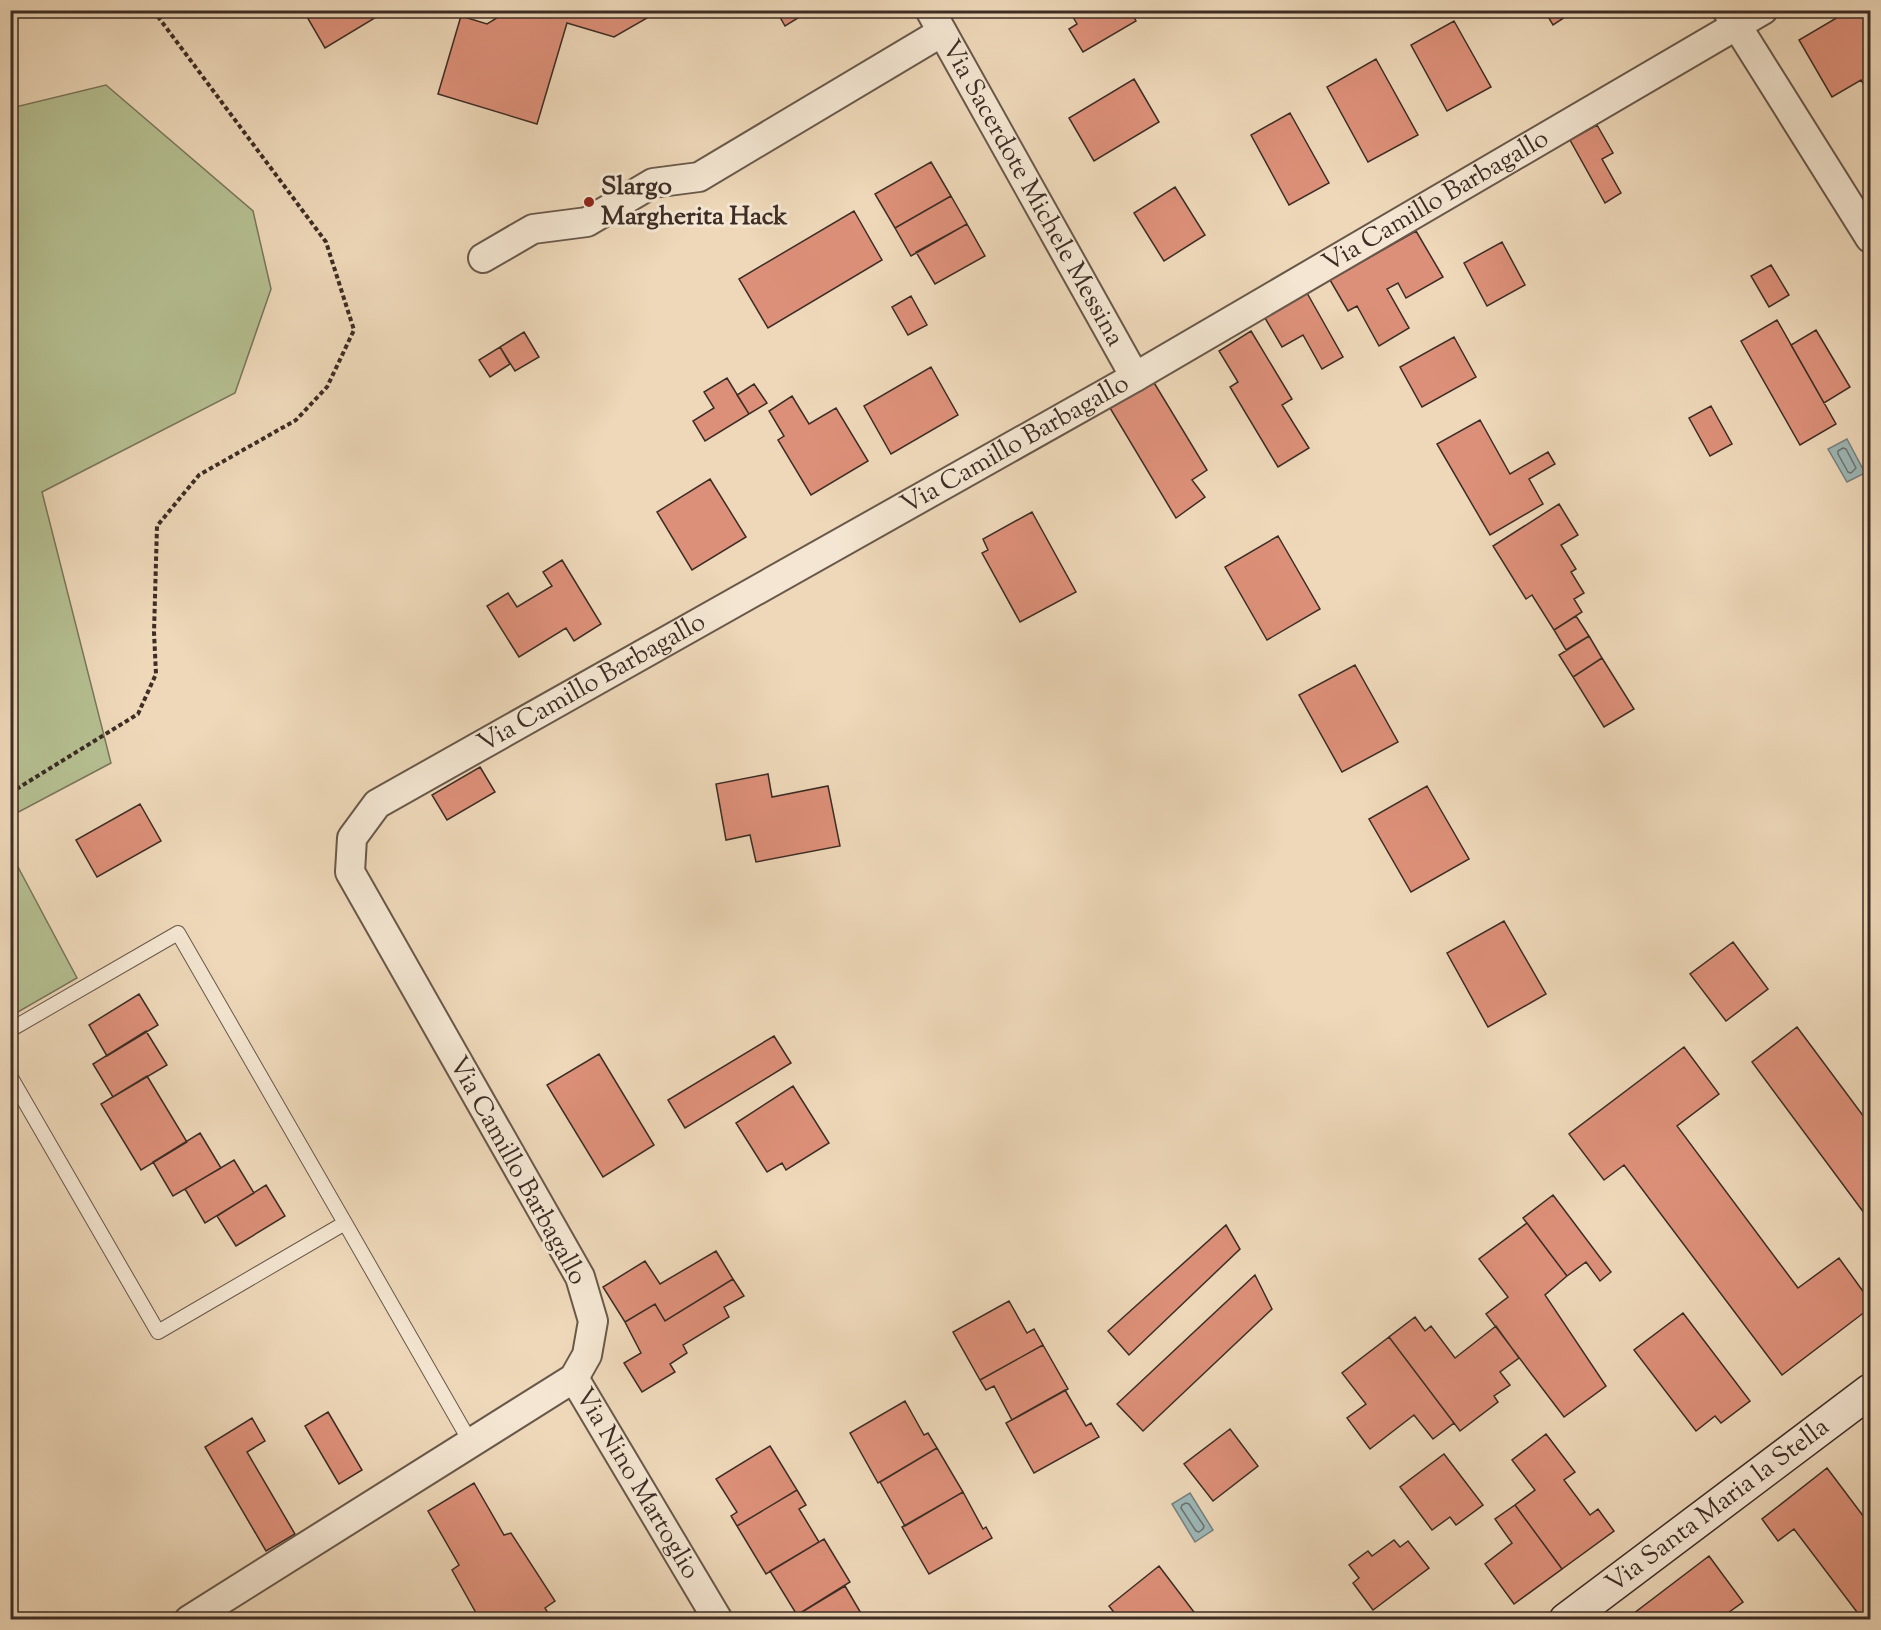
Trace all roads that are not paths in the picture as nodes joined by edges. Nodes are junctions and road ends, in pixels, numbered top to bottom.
1 (1763, 10) edge
2 (1732, 18) edge
3 (936, 21) edge
4 (1870, 238) edge
5 (483, 258) dead end
6 (1135, 377) junction
7 (10, 1030) edge
8 (10, 1076) edge
9 (345, 1223) junction
10 (574, 1378) junction
11 (1870, 1391) edge
12 (471, 1443) junction
13 (189, 1620) edge
14 (718, 1620) edge
15 (1566, 1620) edge

1 - 2 street, Via Camillo Barbagallo
2 - 4 street
2 - 6 street, Via Camillo Barbagallo
3 - 5 street
3 - 6 street, Via Sacerdote Michele Messina
6 - 10 street, Via Camillo Barbagallo
7 - 9 lane
8 - 9 lane
9 - 12 lane
10 - 12 street
10 - 14 street, Via Nino Martoglio
11 - 15 street, Via Santa Maria la Stella
12 - 13 street

